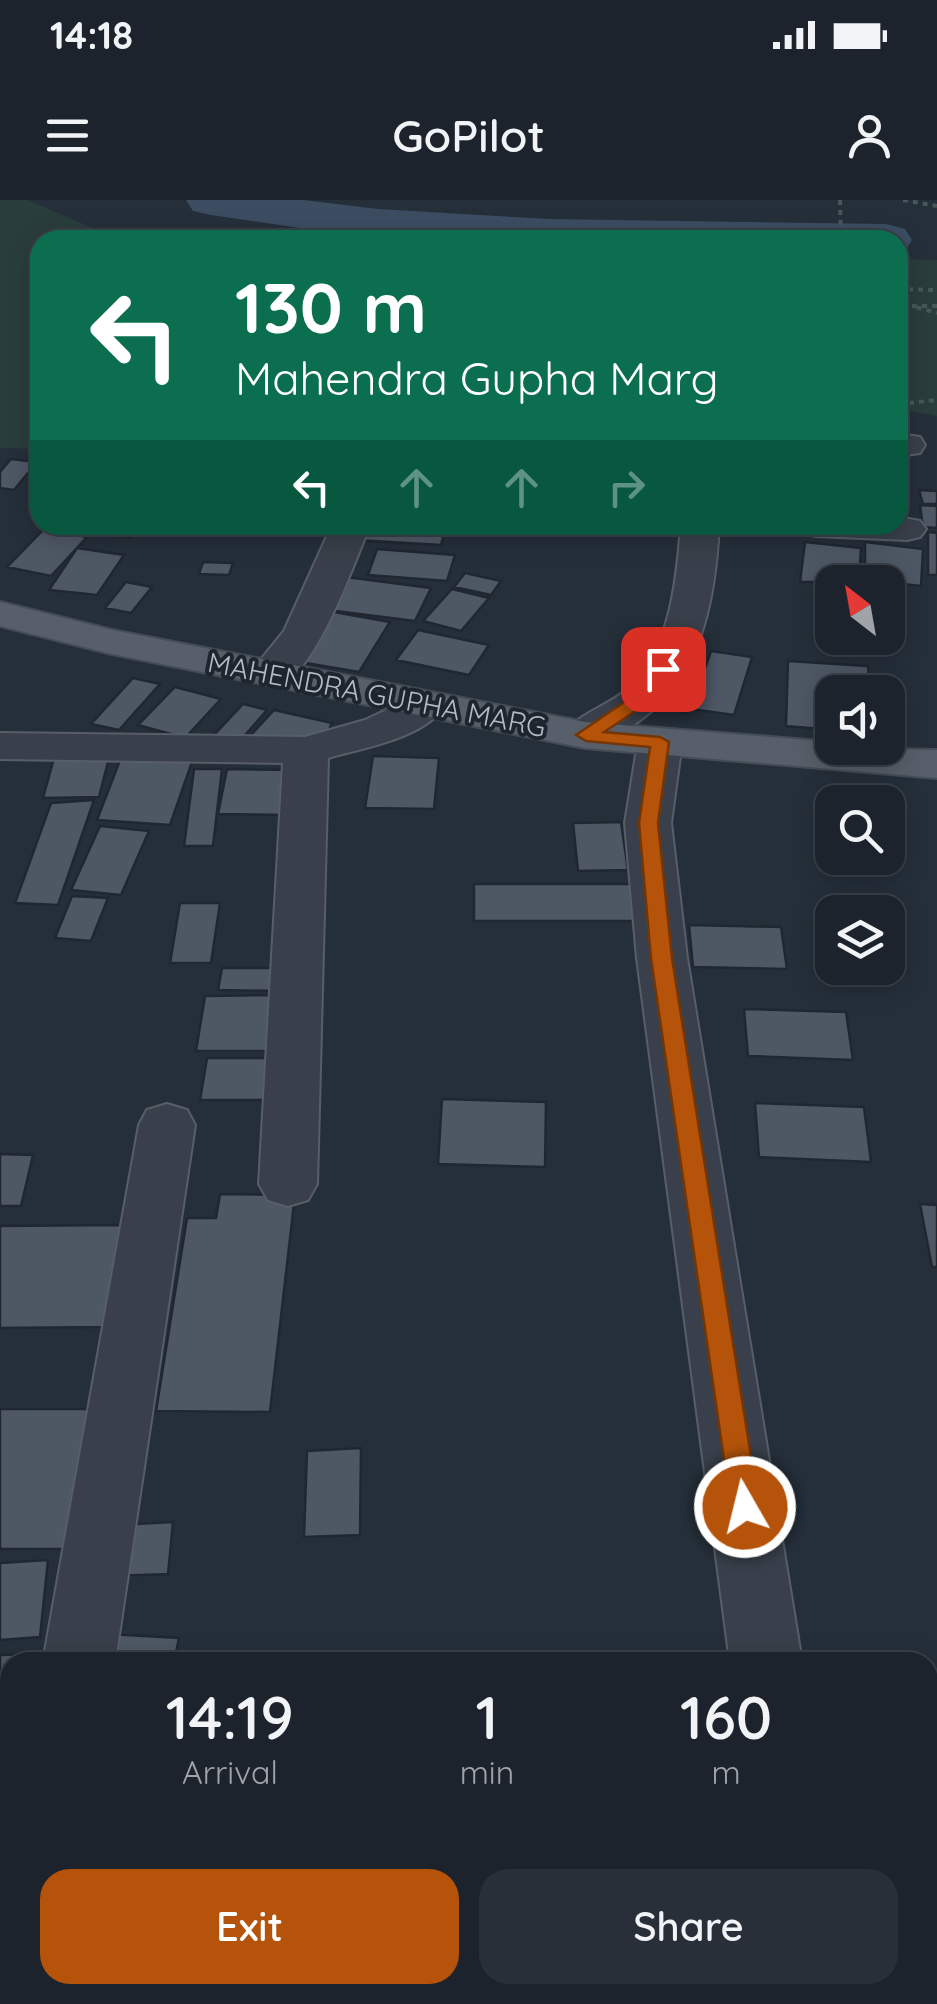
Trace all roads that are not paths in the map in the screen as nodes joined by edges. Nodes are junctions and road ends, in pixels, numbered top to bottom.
1 (347, 535) edge
2 (700, 535) edge
3 (0, 614) edge
4 (271, 673) junction
5 (423, 706) junction
6 (586, 735) junction
7 (660, 742) junction
8 (0, 746) edge
9 (306, 750) junction
10 (937, 764) edge
11 (167, 1125) dead end
12 (288, 1184) dead end
13 (81, 1652) edge
14 (765, 1652) edge

1 - 4 street
2 - 6 street
3 - 4 main road, MAHENDRA GUPHA MARG
4 - 5 main road, MAHENDRA GUPHA MARG
5 - 6 main road, MAHENDRA GUPHA MARG
5 - 9 street
6 - 7 main road, MAHENDRA GUPHA MARG
7 - 10 main road, MAHENDRA GUPHA MARG
7 - 14 street
8 - 9 street
9 - 12 street
11 - 13 street

